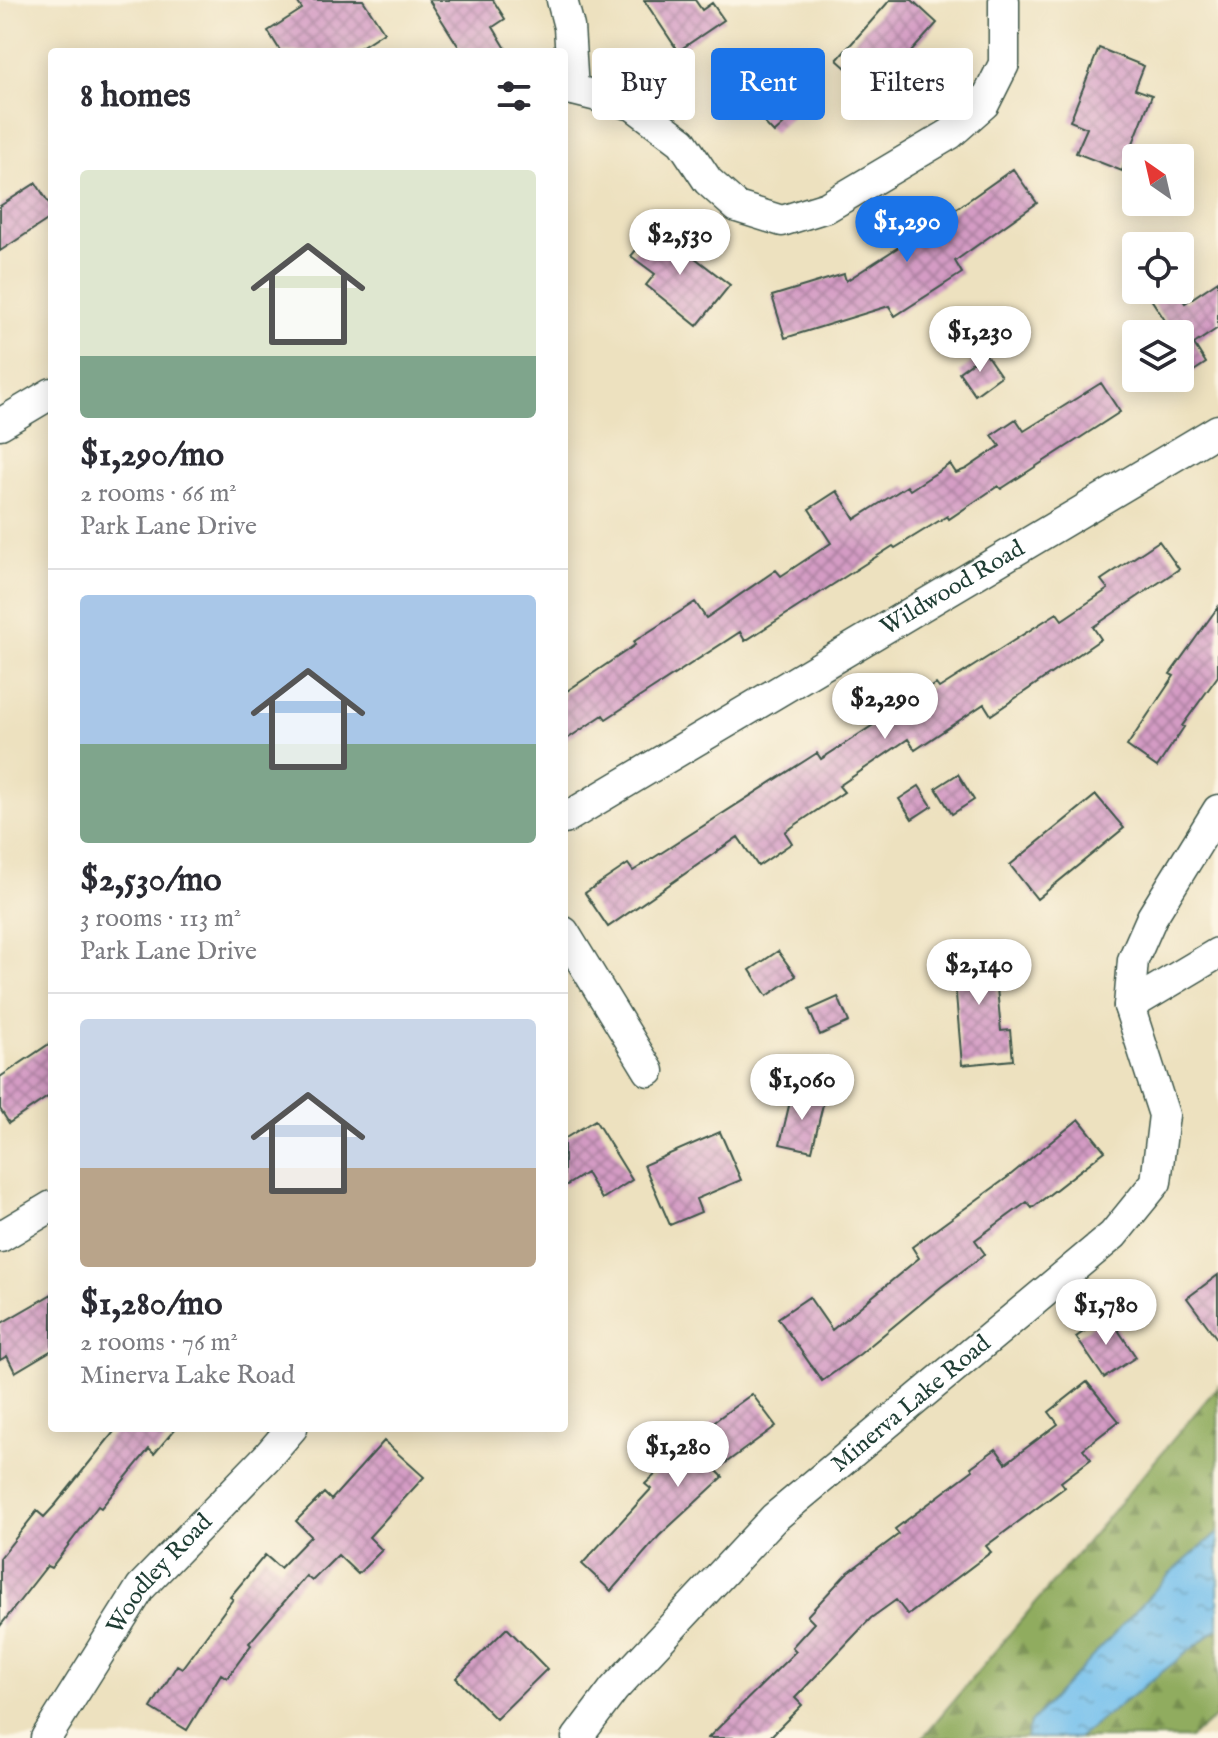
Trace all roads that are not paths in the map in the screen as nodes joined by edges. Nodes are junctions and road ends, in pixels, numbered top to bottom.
1 (562, 0) edge
2 (1004, 0) edge
3 (569, 92) edge
4 (48, 395) edge
5 (0, 424) edge
6 (1218, 430) edge
7 (1218, 810) edge
8 (568, 817) edge
9 (568, 939) edge
10 (1218, 953) edge
11 (1129, 1006) junction
12 (649, 1071) dead end
13 (48, 1208) edge
14 (0, 1237) edge
15 (289, 1432) edge
16 (46, 1738) edge
17 (577, 1738) edge

1 - 3 street
2 - 3 street
4 - 5 street
6 - 8 street, Wildwood Road
7 - 11 street
9 - 12 street
10 - 11 street
11 - 17 street, Minerva Lake Road
13 - 14 street
15 - 16 street, Woodley Road

